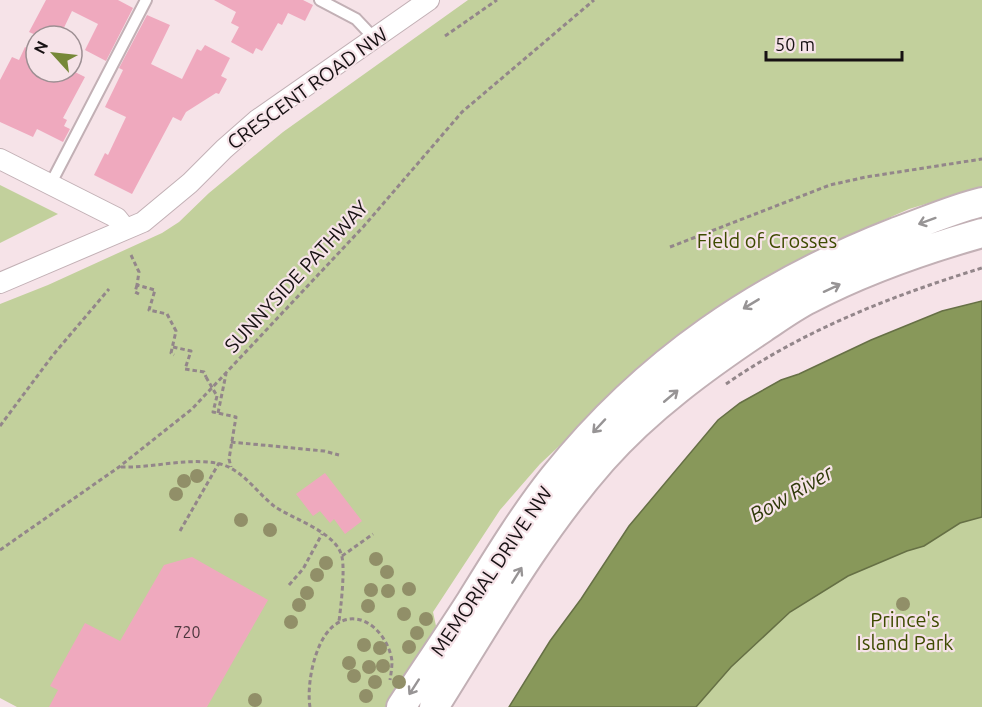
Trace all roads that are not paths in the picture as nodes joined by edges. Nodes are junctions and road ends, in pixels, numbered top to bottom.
1 (146, 0) edge
2 (320, 0) edge
3 (429, 0) edge
4 (374, 38) junction
5 (0, 159) edge
6 (50, 185) junction
7 (982, 202) edge
8 (125, 228) junction
9 (982, 233) edge
10 (0, 283) edge
11 (393, 698) edge
12 (434, 707) edge

1 - 6 lane
2 - 4 lane
3 - 4 street, CRESCENT ROAD NW
4 - 8 street, CRESCENT ROAD NW
5 - 6 street
6 - 8 street
7 -> 11 main road, MEMORIAL DRIVE NW
8 - 10 street, CRESCENT ROAD NW
12 -> 9 main road, MEMORIAL DRIVE NW

